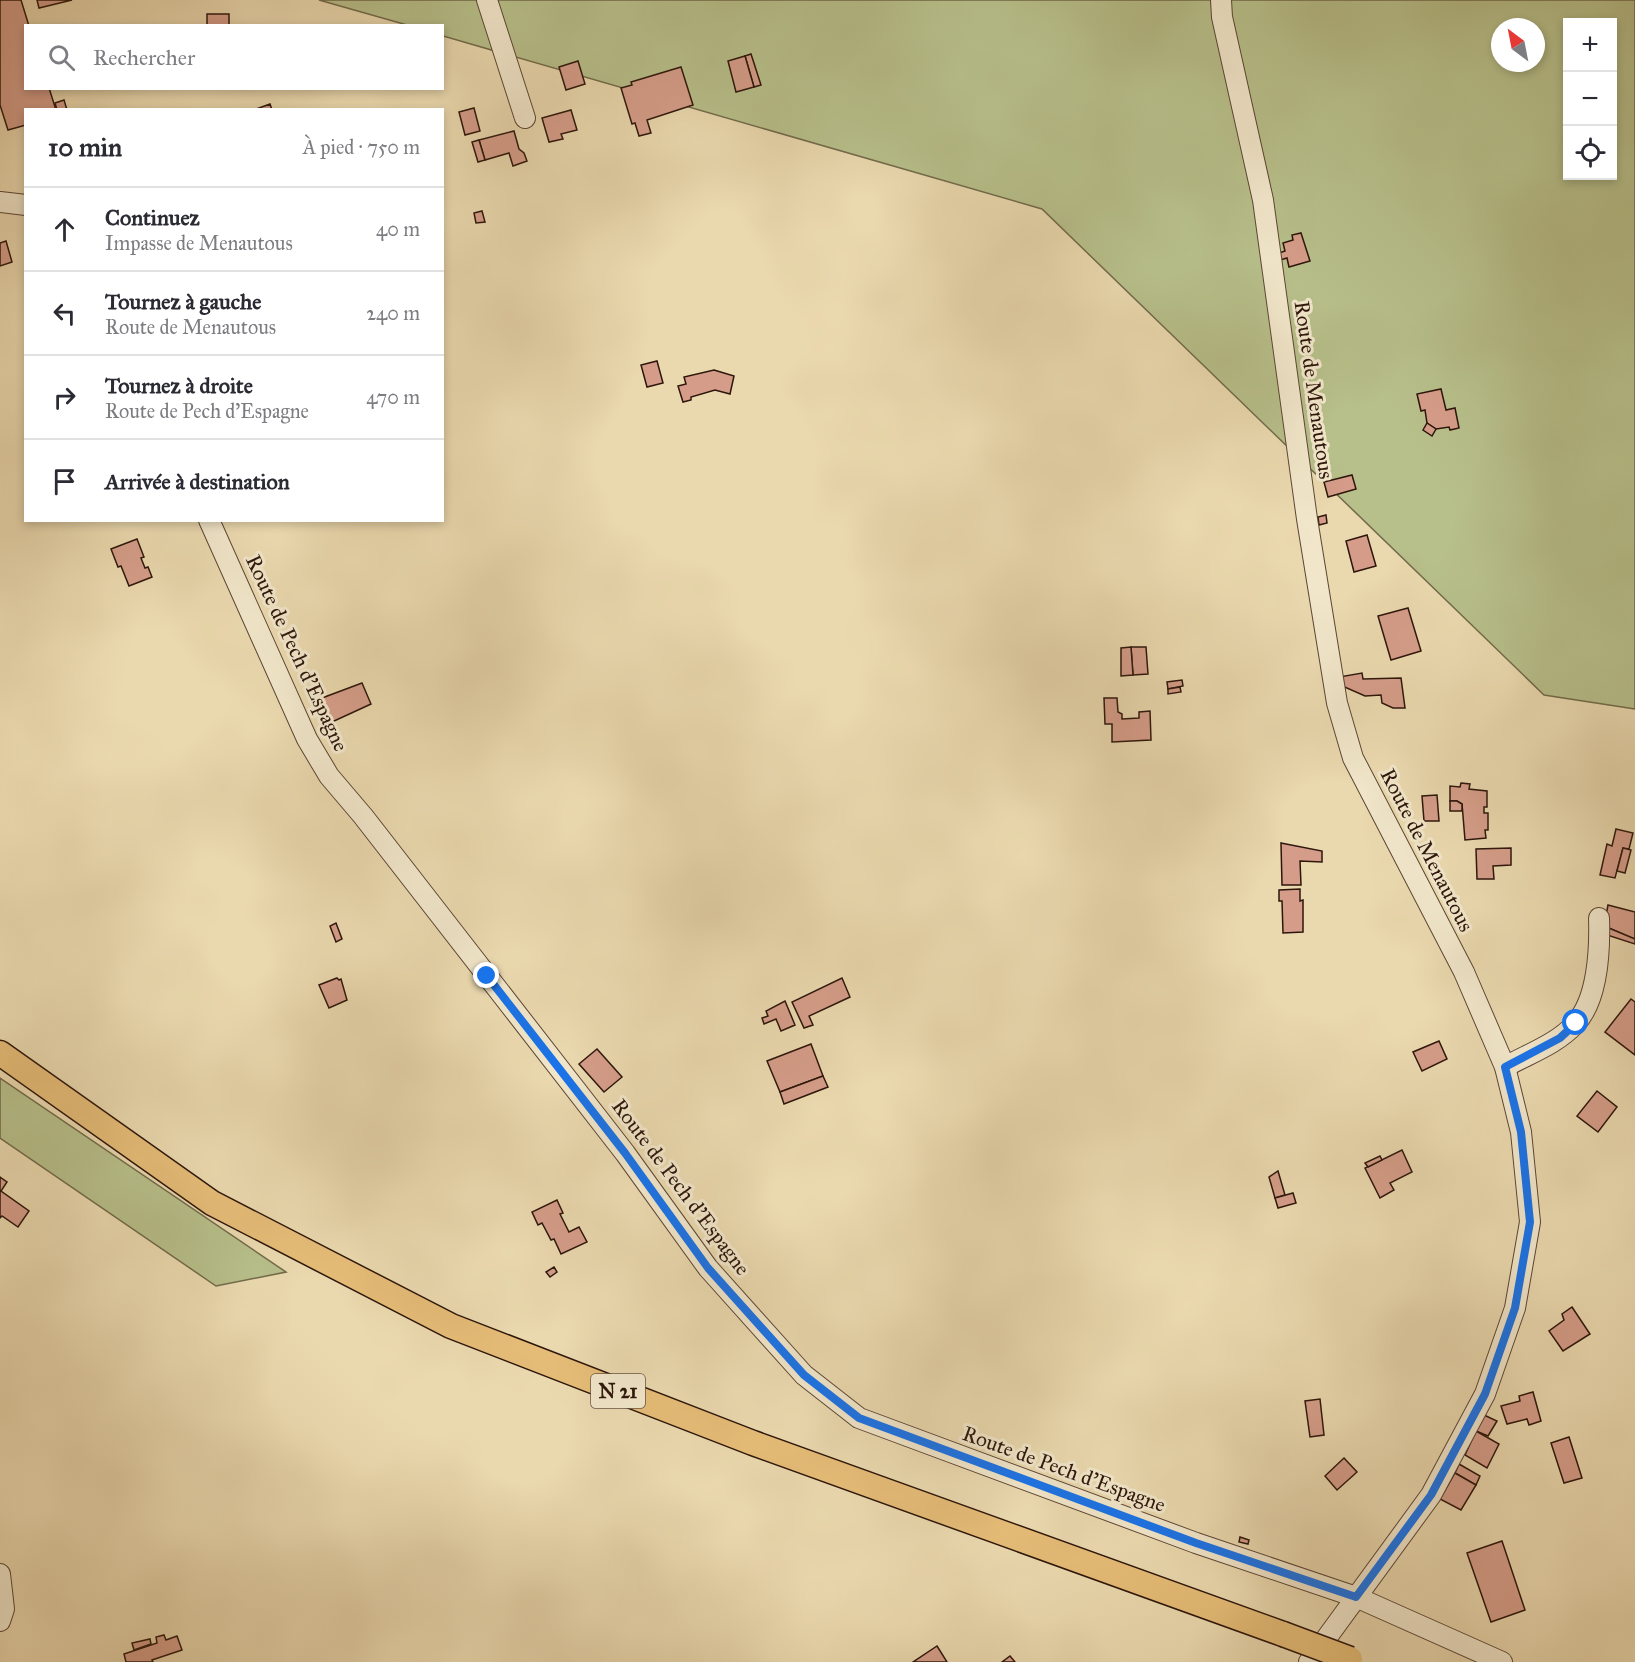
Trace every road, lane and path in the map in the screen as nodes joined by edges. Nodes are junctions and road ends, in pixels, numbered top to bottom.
1 (487, 0) edge
2 (1221, 0) edge
3 (525, 118) dead end
4 (0, 202) edge
5 (24, 205) edge
6 (210, 522) edge
7 (1599, 918) dead end
8 (0, 1053) edge
9 (1505, 1067) junction
10 (0, 1574) edge
11 (1356, 1597) junction
12 (0, 1621) edge
13 (1354, 1660) edge
14 (1309, 1662) edge
15 (1502, 1662) edge

1 - 3 street
2 - 9 street, Route de Menautous
4 - 5 street
6 - 11 street, Route de Pech d'Espagne
7 - 9 street
8 - 13 main road, N 21, bridge
9 - 11 street, Route de Menautous
10 - 12 street
11 - 14 street, Route de Menautous
11 - 15 street, Route de Pech d'Espagne

